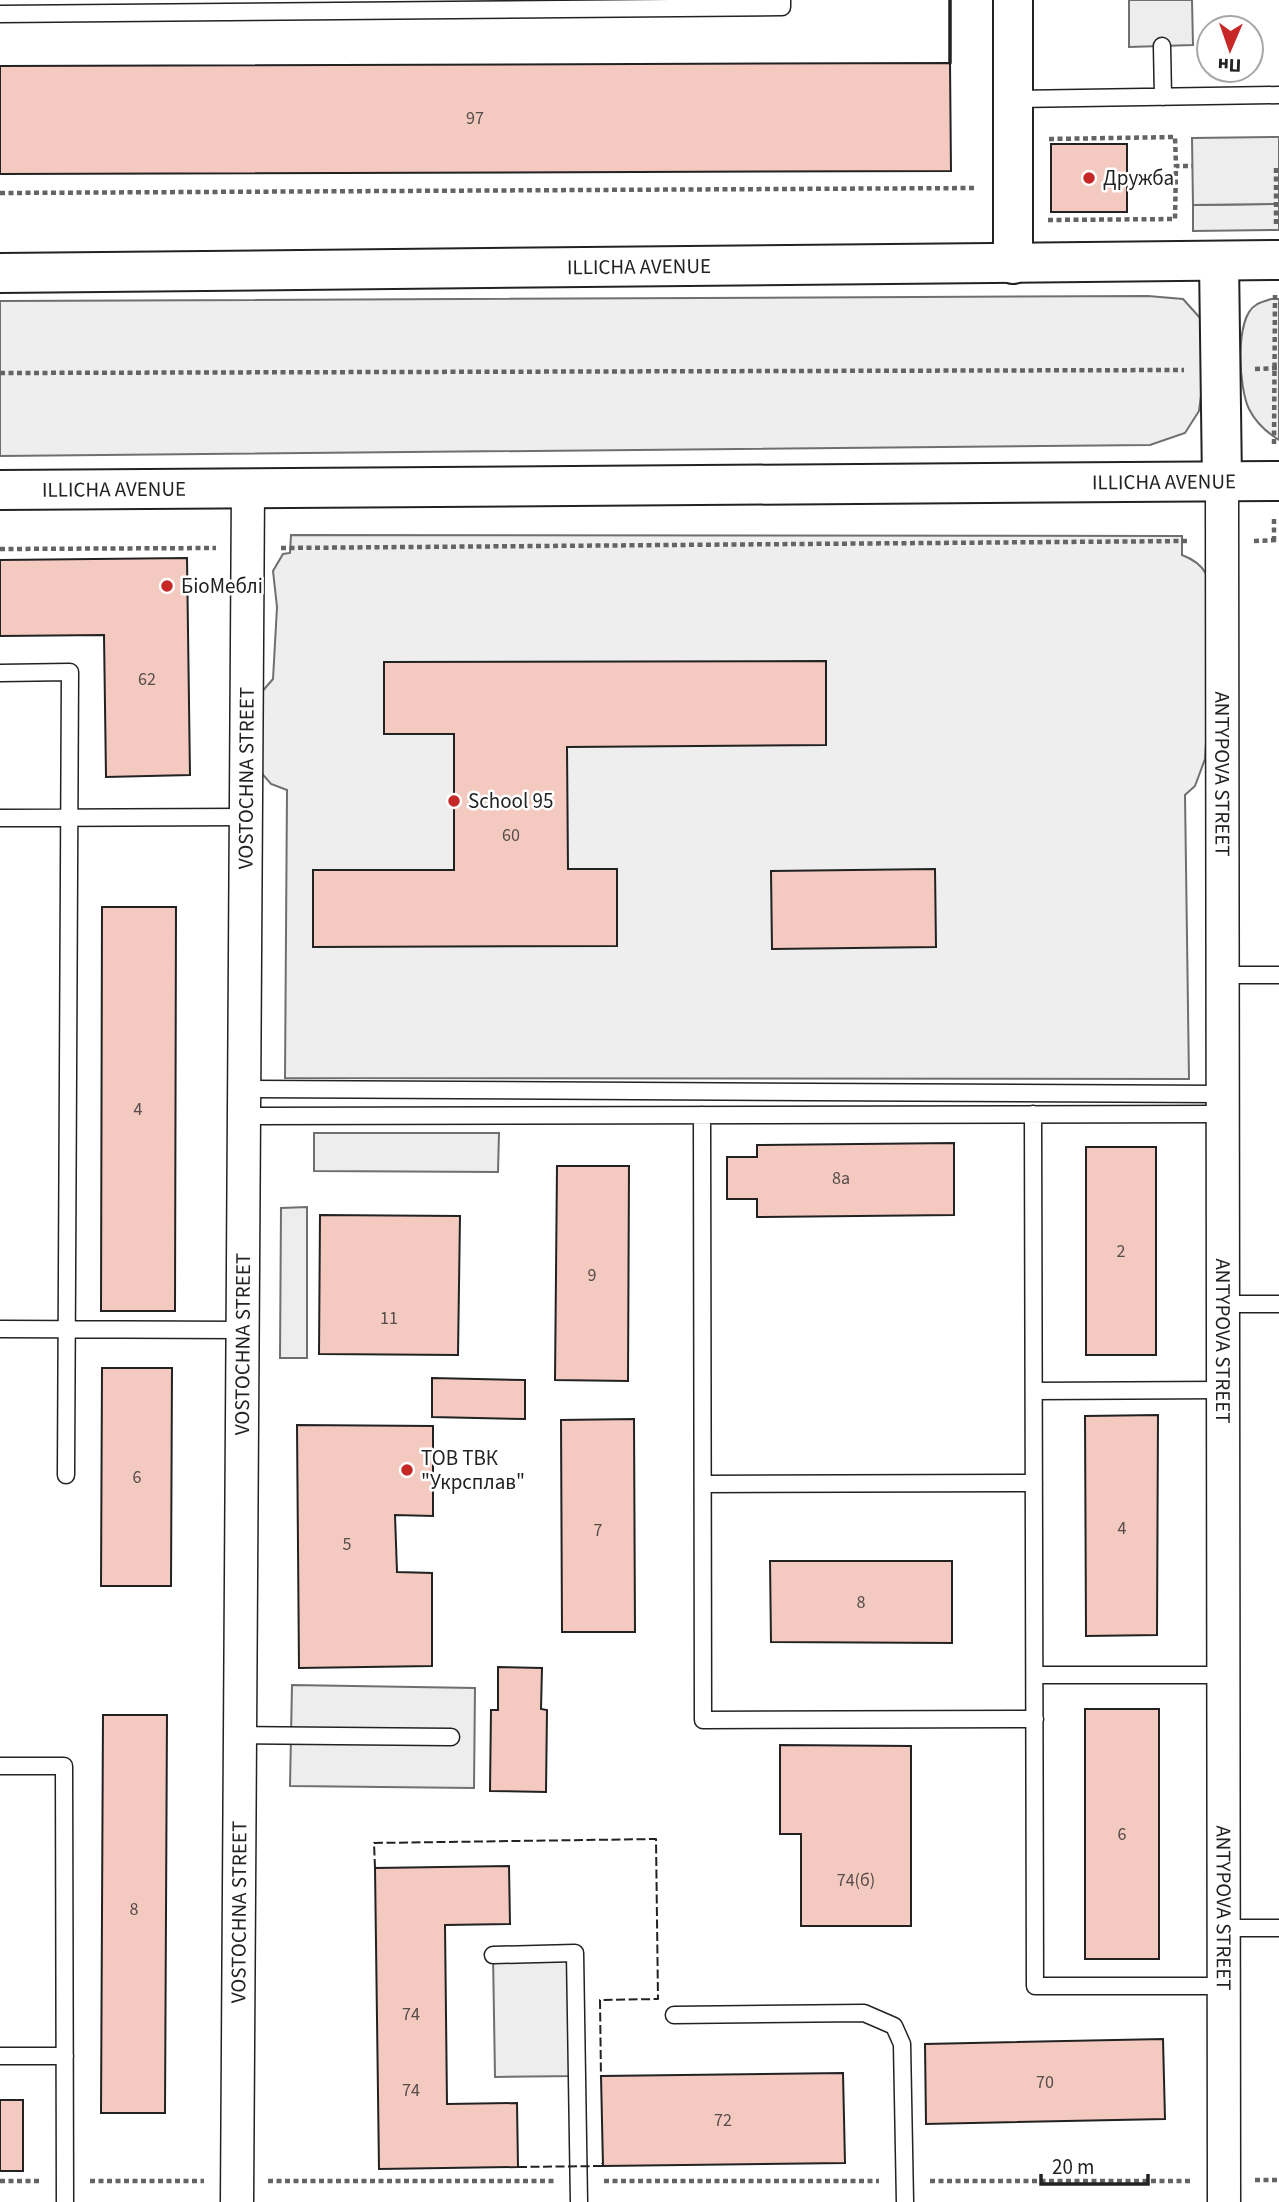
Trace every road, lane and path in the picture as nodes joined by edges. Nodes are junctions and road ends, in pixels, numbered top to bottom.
1 (782, 0) edge
2 (1013, 0) edge
3 (0, 14) edge
4 (1162, 46) dead end
5 (1279, 95) edge
6 (1163, 97) junction
7 (1013, 99) junction
8 (1041, 139) dead end
9 (1276, 165) dead end
10 (1176, 166) junction
11 (1192, 166) dead end
12 (1013, 188) junction
13 (0, 193) edge
14 (1041, 220) dead end
15 (1277, 260) edge
16 (1219, 261) junction
17 (1013, 264) junction
18 (0, 273) edge
19 (1277, 368) edge
20 (1221, 370) junction
21 (0, 373) edge
22 (1277, 481) edge
23 (1222, 482) junction
24 (248, 488) junction
25 (0, 489) edge
26 (1220, 541) junction
27 (1277, 541) edge
28 (248, 548) junction
29 (0, 549) edge
30 (0, 673) edge
31 (245, 817) junction
32 (0, 818) edge
33 (69, 818) junction
34 (1221, 975) junction
35 (1279, 975) edge
36 (244, 1102) junction
37 (1221, 1104) junction
38 (1033, 1114) junction
39 (702, 1115) junction
40 (1222, 1304) junction
41 (1279, 1304) edge
42 (0, 1329) edge
43 (68, 1329) junction
44 (243, 1330) junction
45 (1222, 1390) junction
46 (1034, 1391) junction
47 (66, 1475) dead end
48 (1034, 1483) junction
49 (703, 1484) junction
50 (1035, 1675) junction
51 (1222, 1675) junction
52 (1035, 1719) junction
53 (240, 1735) junction
54 (451, 1737) dead end
55 (0, 1766) edge
56 (1223, 1928) junction
57 (1279, 1928) edge
58 (493, 1955) dead end
59 (1223, 1986) junction
60 (674, 2015) dead end
61 (0, 2056) edge
62 (65, 2056) junction
63 (1279, 2180) edge
64 (0, 2181) edge
65 (65, 2181) junction
66 (578, 2181) junction
67 (905, 2181) junction
68 (237, 2191) edge
69 (1224, 2191) edge
70 (65, 2202) edge
71 (579, 2202) edge
72 (905, 2202) edge

1 - 3 lane
2 - 7 main road
4 - 6 lane
5 - 6 lane
6 - 7 lane
7 - 12 main road
8 - 10 path
9 - 15 path
10 - 11 path
10 - 14 path
12 - 13 path
12 - 17 main road
15 - 16 main road, ILLICHA AVENUE
15 - 19 path
16 - 17 main road, ILLICHA AVENUE
16 - 20 main road
17 - 18 main road, ILLICHA AVENUE
19 - 20 path
19 - 22 path
20 - 21 path
20 - 23 main road
22 - 23 main road, ILLICHA AVENUE
22 - 27 path
23 - 24 main road, ILLICHA AVENUE
23 - 26 street, ANTYPOVA STREET
24 - 25 main road, ILLICHA AVENUE
24 - 28 street, VOSTOCHNA STREET
26 - 27 path
26 - 28 path
26 - 34 street, ANTYPOVA STREET
28 - 29 path
28 - 31 street, VOSTOCHNA STREET
30 - 33 lane
31 - 33 lane
31 - 36 street, VOSTOCHNA STREET
32 - 33 lane
33 - 43 lane
34 - 35 lane
34 - 37 street, ANTYPOVA STREET
36 - 37 lane
36 - 39 lane
36 - 44 street, VOSTOCHNA STREET
37 - 38 lane
37 - 40 street, ANTYPOVA STREET
38 - 39 lane
38 - 46 lane
39 - 49 lane
40 - 41 lane
40 - 45 street, ANTYPOVA STREET
42 - 43 lane
43 - 44 lane
43 - 47 lane
44 - 53 street, VOSTOCHNA STREET
45 - 46 lane
45 - 51 street, ANTYPOVA STREET
46 - 48 lane
48 - 49 lane
48 - 50 lane
49 - 52 lane
50 - 51 lane
50 - 52 lane
51 - 56 street, ANTYPOVA STREET
52 - 59 lane
53 - 54 lane
53 - 68 street, VOSTOCHNA STREET
55 - 62 lane
56 - 57 lane
56 - 59 street, ANTYPOVA STREET
58 - 66 lane
59 - 69 street, ANTYPOVA STREET
60 - 67 lane
61 - 62 lane
62 - 65 lane
63 - 69 path
64 - 65 path
65 - 68 path
65 - 70 lane
66 - 67 path
66 - 68 path
66 - 71 lane
67 - 69 path
67 - 72 lane

